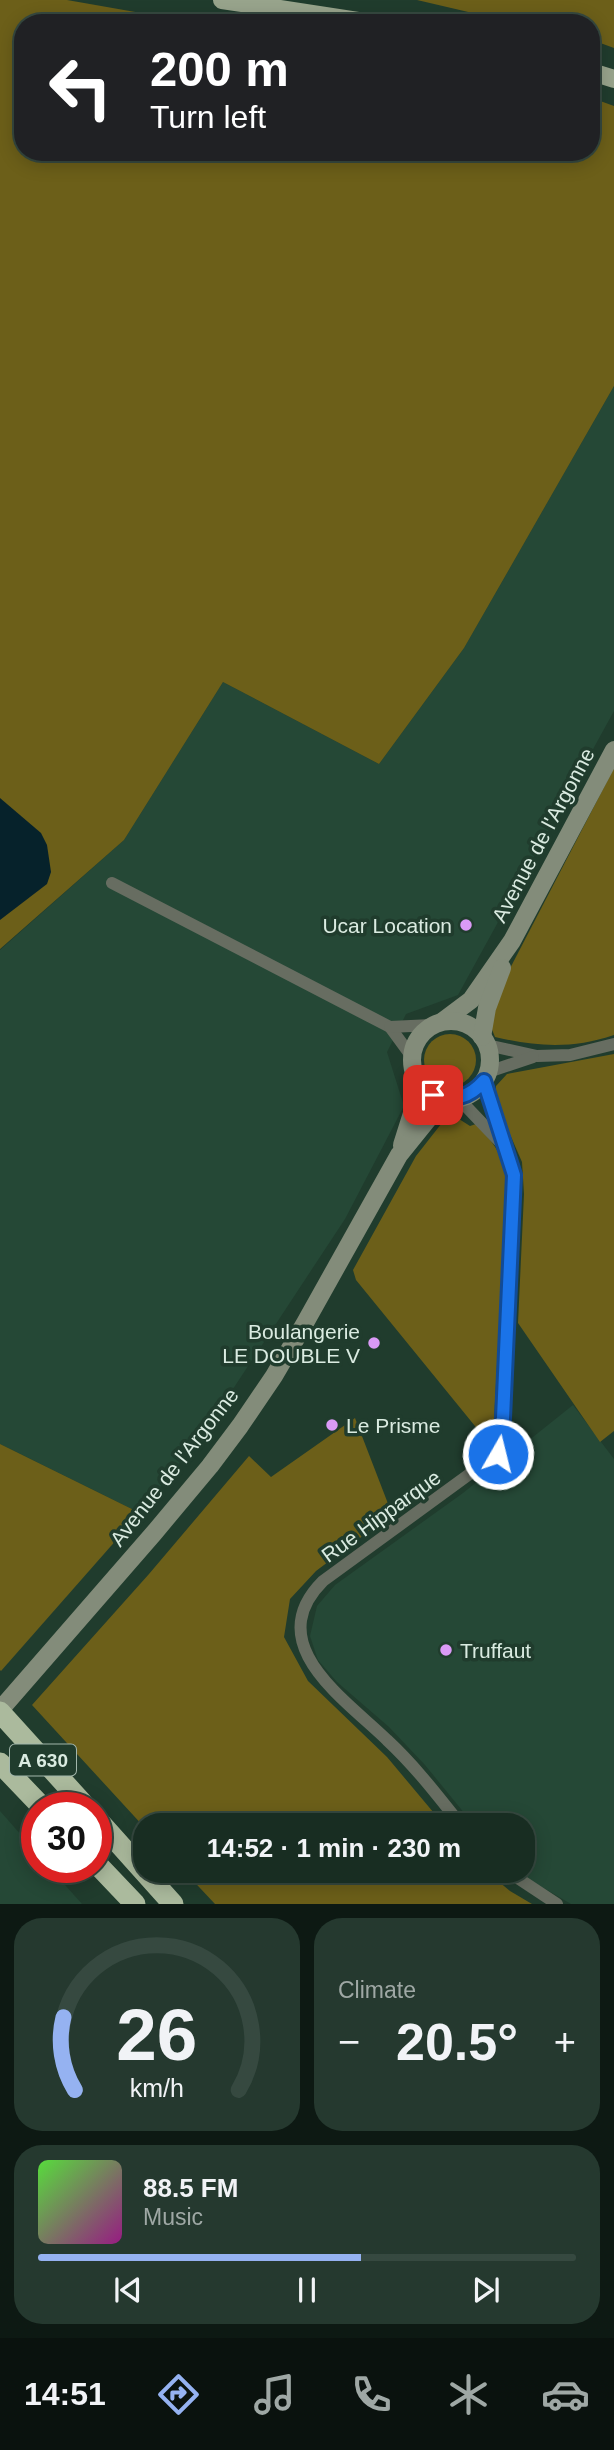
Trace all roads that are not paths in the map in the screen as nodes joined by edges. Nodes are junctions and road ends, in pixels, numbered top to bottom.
1 (222, 0) edge
2 (313, 14) edge
3 (614, 750) edge
4 (112, 883) dead end
5 (512, 941) junction
6 (438, 1023) junction
7 (390, 1027) junction
8 (485, 1041) junction
9 (614, 1044) edge
10 (412, 1056) junction
11 (537, 1056) junction
12 (486, 1076) junction
13 (415, 1077) junction
14 (452, 1098) junction
15 (506, 1148) junction
16 (399, 1155) junction
17 (0, 1711) edge
18 (0, 1763) edge
19 (28, 1792) edge
20 (73, 1792) edge
21 (451, 1813) edge
22 (112, 1836) edge
23 (112, 1880) edge
24 (525, 1883) edge
25 (135, 1904) edge
26 (173, 1904) edge
27 (557, 1904) edge

1 - 2 main road
3 - 5 main road, Avenue de l'Argonne
4 - 7 street
5 - 6 main road, Avenue de l'Argonne
5 - 8 main road, Avenue de l'Argonne
6 - 7 street
6 - 8 main road
6 - 10 main road
7 - 10 street
8 - 11 street
8 - 12 main road
9 - 11 street
10 - 13 main road
11 - 12 street
12 - 14 main road
12 - 15 street, Rue Hipparque
13 - 14 main road
13 - 16 main road, Avenue de l'Argonne
14 - 15 street, Rue Hipparque
14 - 16 main road, Avenue de l'Argonne
15 - 21 street, Rue Hipparque
16 - 17 main road, Avenue de l'Argonne
17 - 20 highway, A 630
18 - 19 highway, A 630
22 - 26 highway
23 - 25 highway
24 - 27 street

